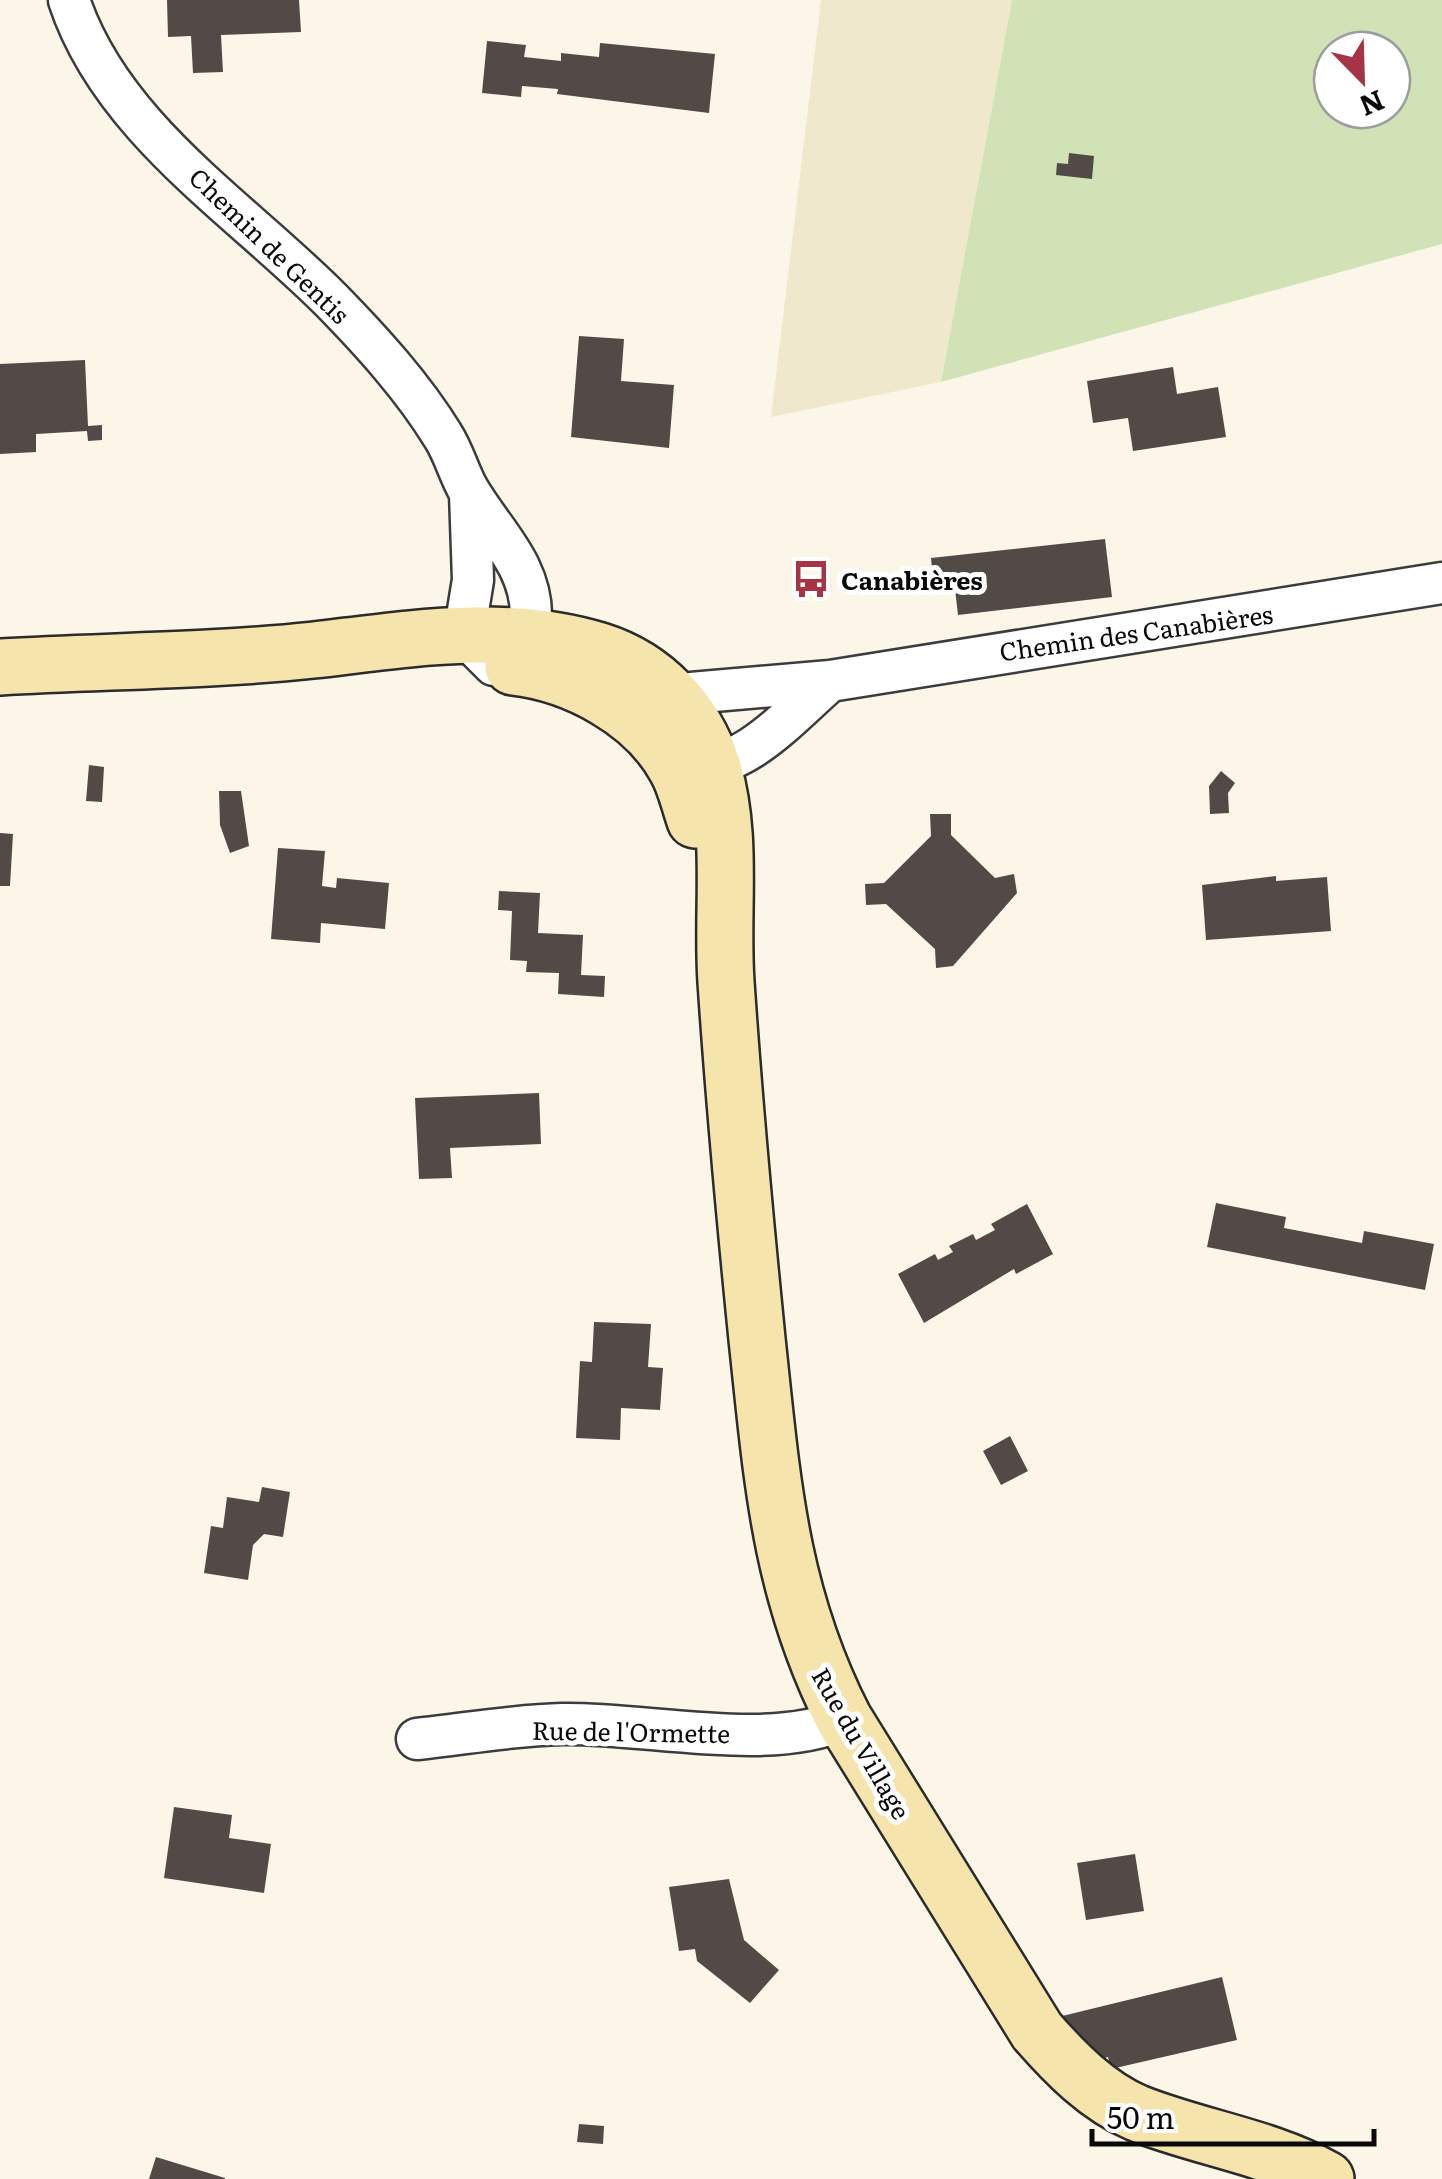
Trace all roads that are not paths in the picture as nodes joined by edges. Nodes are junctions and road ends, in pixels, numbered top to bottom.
1 (69, 0) edge
2 (470, 493) junction
3 (1442, 583) edge
4 (495, 646) junction
5 (0, 667) edge
6 (830, 680) junction
7 (682, 746) junction
8 (844, 1719) junction
9 (417, 1739) dead end
10 (1326, 2179) edge

1 - 2 street, Chemin de Gentis
2 - 4 street, Chemin de Gentis
2 - 4 street, Chemin de Gentis
3 - 6 street, Chemin des Canabières
4 - 5 street
4 - 7 street
6 - 7 street
6 - 7 street, Chemin des Canabières
7 - 8 street, Rue du Village
8 - 9 street, Rue de l'Ormette
8 - 10 street, Rue du Village

